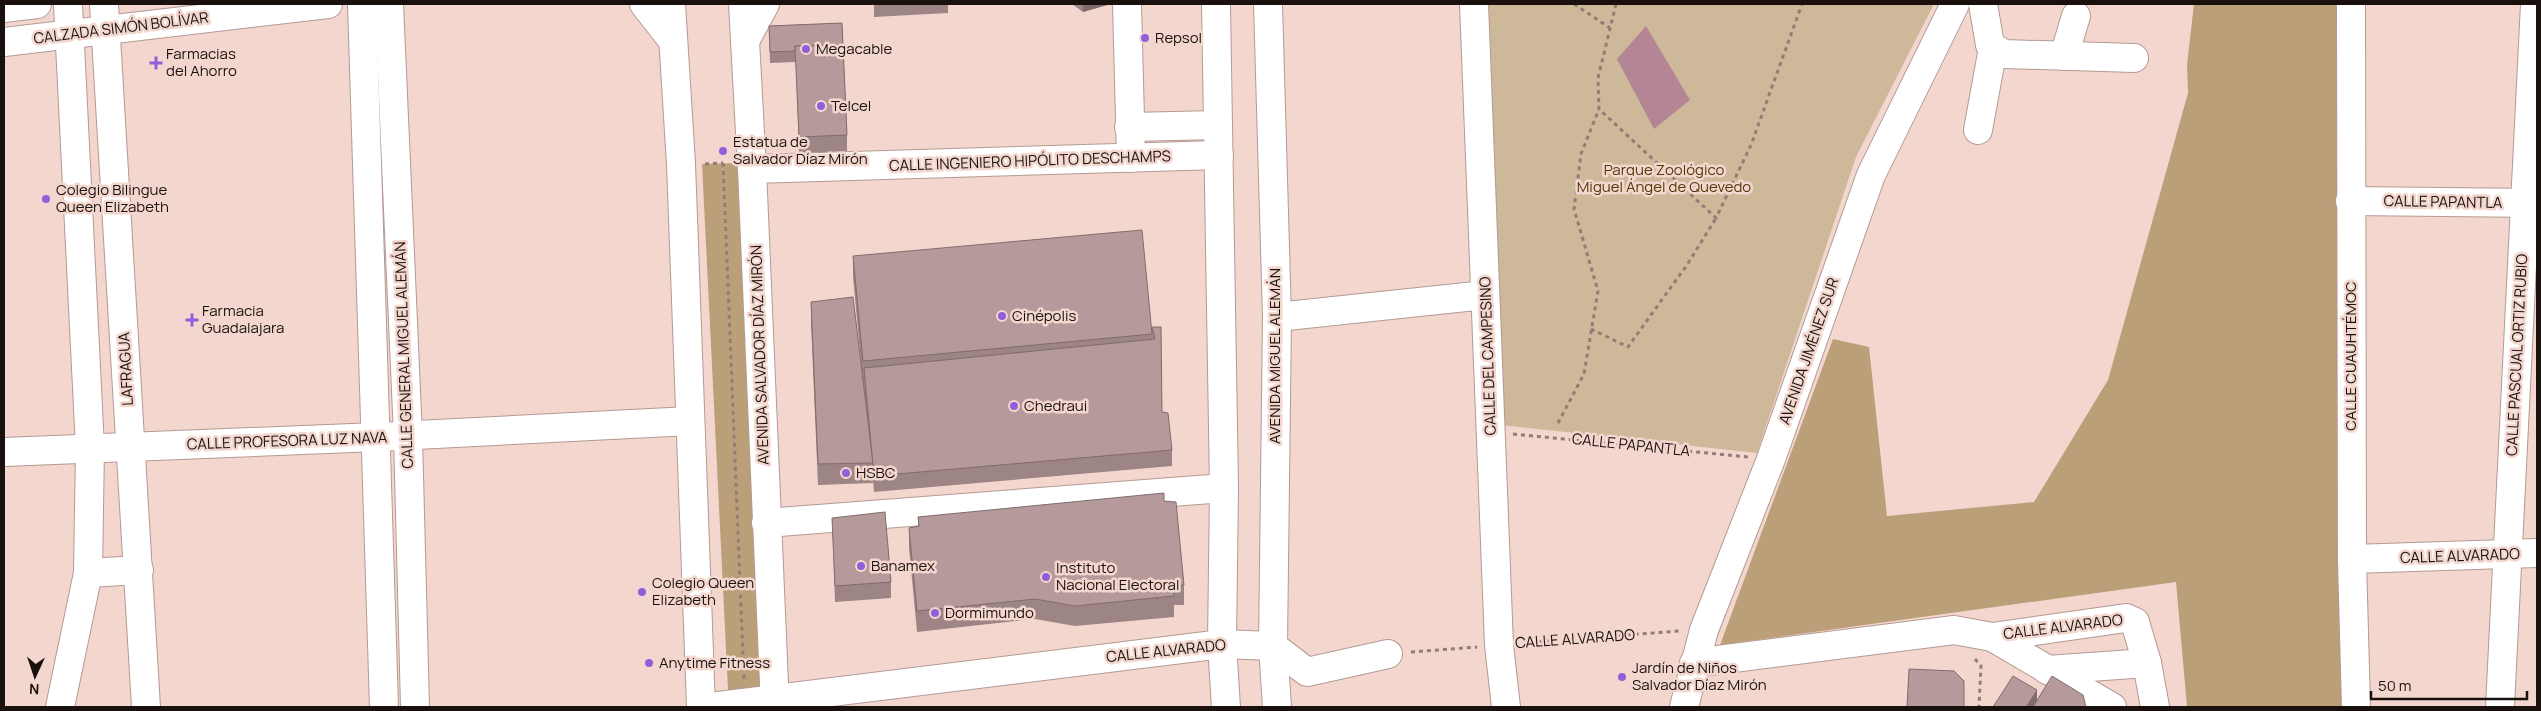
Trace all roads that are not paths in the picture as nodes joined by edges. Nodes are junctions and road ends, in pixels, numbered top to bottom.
1 (37, 4) edge
2 (68, 4) edge
3 (104, 4) edge
4 (328, 4) edge
5 (362, 4) edge
6 (390, 4) edge
7 (644, 4) edge
8 (671, 4) edge
9 (743, 4) edge
10 (765, 4) edge
11 (1127, 4) edge
12 (1216, 4) edge
13 (1268, 4) edge
14 (1474, 4) edge
15 (1955, 4) edge
16 (1983, 4) edge
17 (2351, 4) edge
18 (2535, 4) edge
19 (4, 8) edge
20 (2076, 16) dead end
21 (106, 31) junction
22 (70, 34) junction
23 (673, 41) junction
24 (745, 41) junction
25 (4, 42) edge
26 (1992, 48) junction
27 (2064, 56) junction
28 (2134, 58) dead end
29 (1218, 125) junction
30 (1129, 127) junction
31 (1978, 130) dead end
32 (1219, 155) junction
33 (1131, 158) junction
34 (742, 166) junction
35 (2350, 201) junction
36 (2531, 204) edge
37 (1486, 295) junction
38 (1277, 317) junction
39 (690, 421) junction
40 (408, 436) junction
41 (376, 437) junction
42 (131, 447) junction
43 (90, 448) junction
44 (4, 452) edge
45 (1224, 488) junction
46 (766, 523) junction
47 (2537, 552) edge
48 (2508, 555) junction
49 (2352, 559) junction
50 (139, 570) junction
51 (88, 572) junction
52 (1992, 637) junction
53 (1222, 644) junction
54 (1273, 646) junction
55 (1388, 654) road end
56 (1694, 663) junction
57 (2147, 663) junction
58 (2047, 670) junction
59 (775, 702) edge
60 (60, 707) edge
61 (146, 707) edge
62 (384, 707) edge
63 (415, 707) edge
64 (700, 707) edge
65 (710, 707) edge
66 (1226, 707) edge
67 (1277, 707) edge
68 (1506, 707) edge
69 (1684, 707) edge
70 (2112, 707) edge
71 (2154, 707) edge
72 (2356, 707) edge
73 (2500, 707) edge

1 - 19 street
2 - 22 street
3 - 21 street, LAFRAGUA
4 - 21 street, CALZADA SIMÓN BOLÍVAR
5 - 41 street, CALLE GENERAL MIGUEL ALEMÁN
6 - 40 street, CALLE GENERAL MIGUEL ALEMÁN
7 - 23 street
8 - 23 street
9 - 24 street, AVENIDA SALVADOR DÍAZ MIRÓN
10 - 24 street
11 - 30 street
12 - 29 street
13 - 38 street, AVENIDA MIGUEL ALEMÁN
14 - 37 street, CALLE DEL CAMPESINO
15 - 56 street, AVENIDA JIMÉNEZ SUR
16 - 26 street
17 - 35 street, CALLE CUAUHTÉMOC
18 - 36 street, CALLE PASCUAL ORTIZ RUBIO
20 - 27 street
21 - 22 street, CALZADA SIMÓN BOLÍVAR
21 - 42 street, LAFRAGUA
22 - 25 street, CALZADA SIMÓN BOLÍVAR
22 - 43 street
23 - 39 street
24 - 34 street, AVENIDA SALVADOR DÍAZ MIRÓN
26 - 27 street
26 - 31 street
27 - 28 street
29 - 30 street
29 - 32 street
30 - 33 street
32 - 33 street, CALLE INGENIERO HIPÓLITO DESCHAMPS
32 - 45 street
33 - 34 street, CALLE INGENIERO HIPÓLITO DESCHAMPS
34 - 46 street, AVENIDA SALVADOR DÍAZ MIRÓN
35 - 36 street, CALLE PAPANTLA
35 - 49 street, CALLE CUAUHTÉMOC
36 - 48 street, CALLE PASCUAL ORTIZ RUBIO
37 - 38 street
37 - 68 street, CALLE DEL CAMPESINO
38 - 54 street, AVENIDA MIGUEL ALEMÁN
39 - 40 street, CALLE PROFESORA LUZ NAVA
39 - 64 street
40 - 41 street, CALLE PROFESORA LUZ NAVA
40 - 63 street, CALLE GENERAL MIGUEL ALEMÁN
41 - 42 street, CALLE PROFESORA LUZ NAVA
41 - 62 street, CALLE GENERAL MIGUEL ALEMÁN
42 - 43 street, CALLE PROFESORA LUZ NAVA
42 - 50 street, LAFRAGUA
43 - 44 street, CALLE PROFESORA LUZ NAVA
43 - 51 street
45 - 46 street
45 - 53 street
46 - 59 street, AVENIDA SALVADOR DÍAZ MIRÓN
47 - 48 street, CALLE ALVARADO
48 - 49 street, CALLE ALVARADO
48 - 73 street, CALLE PASCUAL ORTIZ RUBIO
49 - 72 street, CALLE CUAUHTÉMOC
50 - 51 street
50 - 61 street, LAFRAGUA
51 - 60 street
52 - 56 street, CALLE ALVARADO
52 - 57 street, CALLE ALVARADO
52 - 58 street, CALLE ALVARADO
53 - 54 street, CALLE ALVARADO
53 - 59 street, CALLE ALVARADO
53 - 66 street
54 - 55 street
54 - 67 street, AVENIDA MIGUEL ALEMÁN
56 - 69 street, AVENIDA JIMÉNEZ SUR
57 - 58 street
57 - 71 street, CALLE ALVARADO
58 - 70 street, CALLE ALVARADO
59 - 65 street, CALLE ALVARADO

